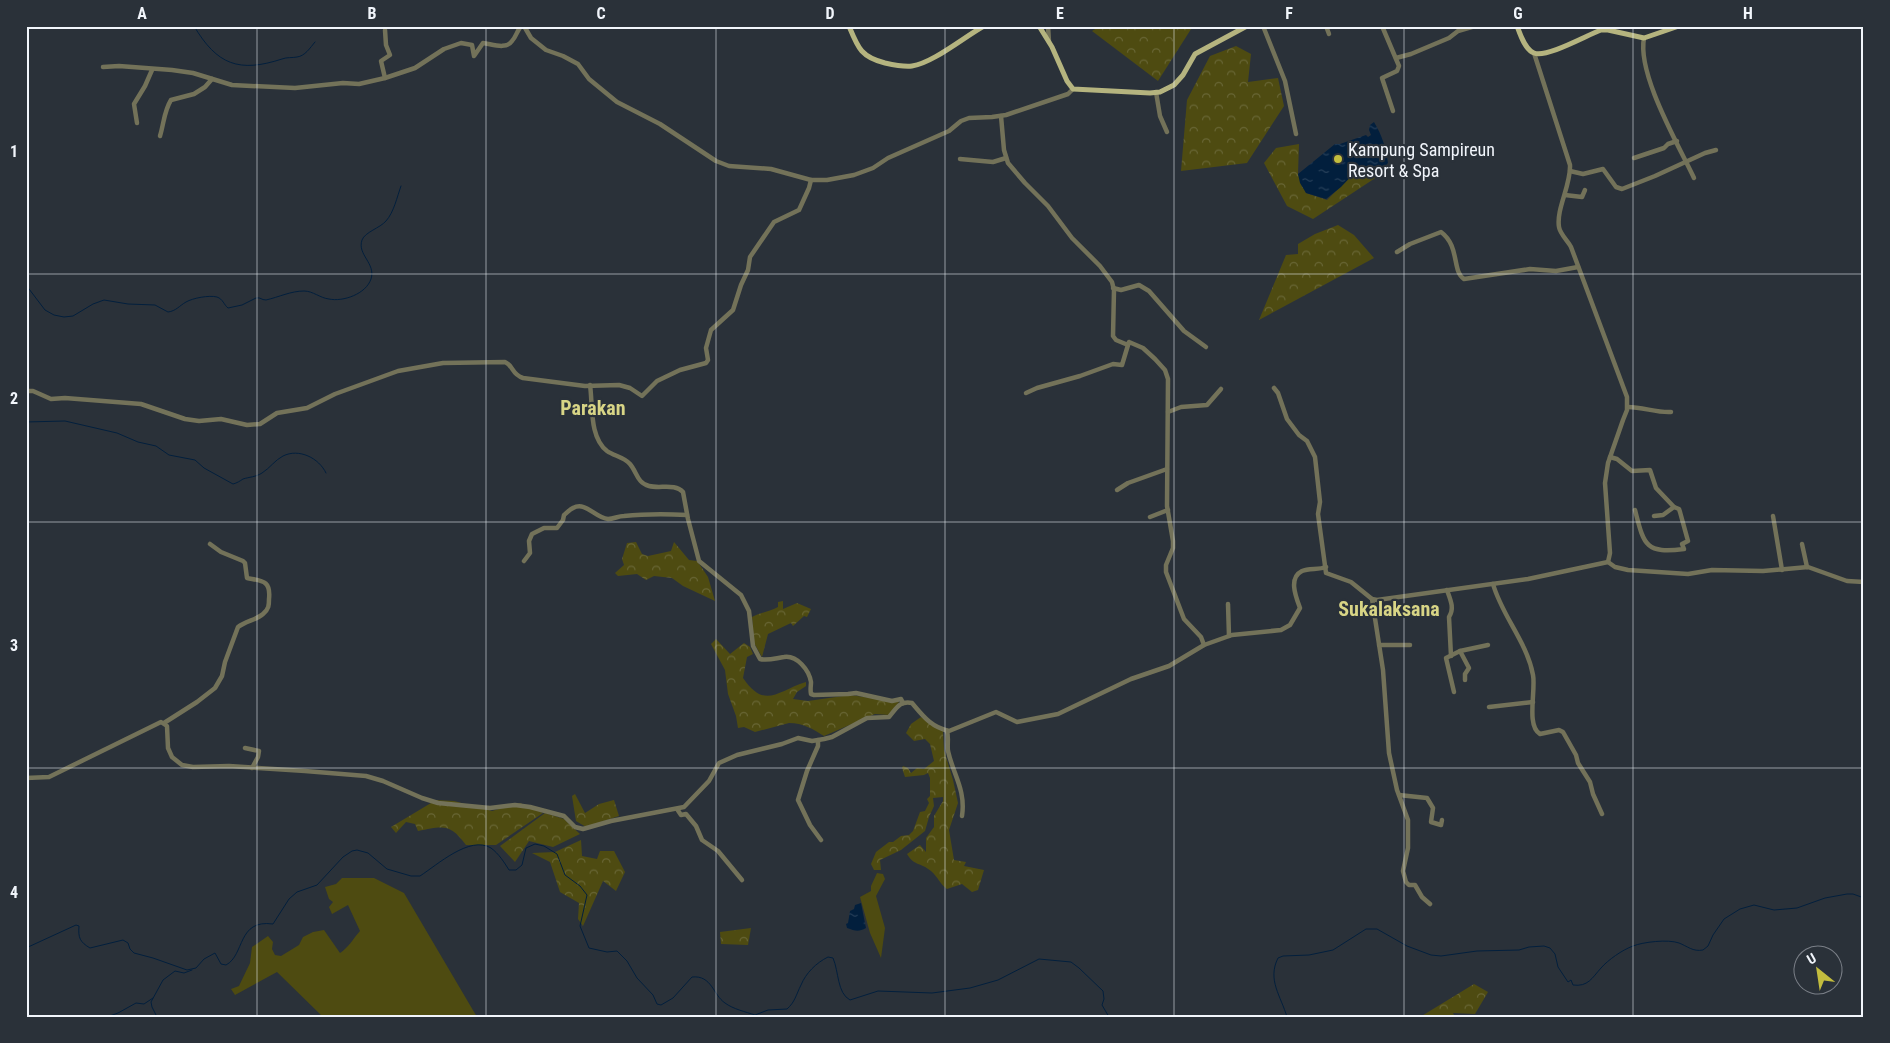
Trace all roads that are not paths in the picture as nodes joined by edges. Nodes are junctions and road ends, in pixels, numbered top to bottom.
1 (522, 26) edge
2 (850, 26) edge
3 (984, 26) edge
4 (1039, 26) edge
5 (1048, 26) edge
6 (1247, 26) edge
7 (1263, 26) edge
8 (1326, 26) edge
9 (1382, 26) edge
10 (1475, 26) edge
11 (1517, 26) edge
12 (1678, 26) edge
13 (385, 30) dead end
14 (1329, 34) dead end
15 (1644, 38) junction
16 (1048, 42) junction
17 (1534, 53) junction
18 (1396, 58) junction
19 (103, 67) dead end
20 (152, 70) junction
21 (385, 78) junction
22 (212, 79) junction
23 (1073, 89) junction
24 (1156, 92) junction
25 (1393, 111) dead end
26 (1001, 116) junction
27 (137, 123) dead end
28 (1167, 132) dead end
29 (1296, 134) dead end
30 (160, 136) dead end
31 (1677, 141) junction
32 (1716, 150) dead end
33 (1006, 158) junction
34 (1634, 158) dead end
35 (960, 160) dead end
36 (1687, 162) junction
37 (1570, 171) junction
38 (1694, 178) dead end
39 (811, 180) junction
40 (1585, 190) dead end
41 (1565, 195) junction
42 (1397, 252) dead end
43 (1578, 267) junction
44 (1113, 288) junction
45 (1128, 345) junction
46 (1206, 347) dead end
47 (590, 385) junction
48 (1274, 388) dead end
49 (1221, 389) dead end
50 (26, 390) edge
51 (1026, 393) dead end
52 (1628, 407) junction
53 (1168, 412) junction
54 (1671, 412) dead end
55 (1610, 457) junction
56 (1167, 469) junction
57 (1116, 490) dead end
58 (1674, 507) junction
59 (1168, 510) junction
60 (1635, 510) dead end
61 (687, 515) junction
62 (1654, 516) dead end
63 (1773, 516) dead end
64 (1150, 517) dead end
65 (210, 544) dead end
66 (1802, 544) dead end
67 (524, 561) dead end
68 (1608, 562) junction
69 (1326, 567) junction
70 (1807, 567) junction
71 (1782, 570) junction
72 (1864, 582) edge
73 (1493, 584) junction
74 (1447, 590) junction
75 (1372, 599) junction
76 (1228, 604) dead end
77 (1229, 636) junction
78 (1204, 645) junction
79 (1378, 645) junction
80 (1410, 645) dead end
81 (1488, 645) dead end
82 (1460, 651) junction
83 (1451, 656) junction
84 (1464, 680) dead end
85 (1454, 692) dead end
86 (1533, 702) junction
87 (903, 703) junction
88 (1489, 706) dead end
89 (164, 723) junction
90 (947, 731) junction
91 (818, 740) junction
92 (246, 748) dead end
93 (252, 768) junction
94 (26, 778) edge
95 (1399, 795) junction
96 (677, 809) junction
97 (1602, 814) dead end
98 (962, 816) dead end
99 (1442, 820) dead end
100 (821, 840) dead end
101 (742, 880) dead end
102 (1430, 904) dead end

1 - 21 street
1 - 39 street
2 - 3 main road
4 - 16 main road
5 - 16 street
6 - 24 main road
7 - 29 street
8 - 14 street
9 - 18 street
10 - 18 street
11 - 17 main road
12 - 15 main road
13 - 21 street
15 - 17 main road
15 - 31 street
16 - 23 main road
17 - 37 street
18 - 25 street
19 - 20 street
20 - 22 street
20 - 27 street
21 - 22 street
22 - 30 street
23 - 24 main road
23 - 26 street
24 - 28 street
26 - 33 street
26 - 39 street
31 - 34 street
31 - 36 street
32 - 36 street
33 - 35 street
33 - 44 street
36 - 37 street
36 - 38 street
37 - 41 street
39 - 47 street
40 - 41 street
41 - 43 street
42 - 43 street
43 - 52 street
44 - 45 street
44 - 46 street
45 - 51 street
45 - 53 street
47 - 50 street
47 - 61 street
48 - 69 street
49 - 53 street
52 - 54 street
52 - 55 street
53 - 56 street
55 - 58 street
55 - 68 street
56 - 57 street
56 - 59 street
58 - 60 street
58 - 62 street
59 - 64 street
59 - 78 street
61 - 67 street
61 - 87 street
63 - 71 street
65 - 89 street
66 - 70 street
68 - 71 street
68 - 73 street
69 - 75 street
69 - 77 street
70 - 71 street
70 - 72 street
73 - 74 street
73 - 86 street
74 - 75 street
74 - 83 street
75 - 79 street
76 - 77 street
77 - 78 street
78 - 90 street
79 - 80 street
79 - 95 street
81 - 82 street
82 - 83 street
82 - 84 street
83 - 85 street
86 - 88 street
86 - 97 street
87 - 90 street
87 - 91 street
89 - 93 street
89 - 94 street
90 - 98 street
91 - 96 street
91 - 100 street
92 - 93 street
93 - 96 street
95 - 99 street
95 - 102 street
96 - 101 street

